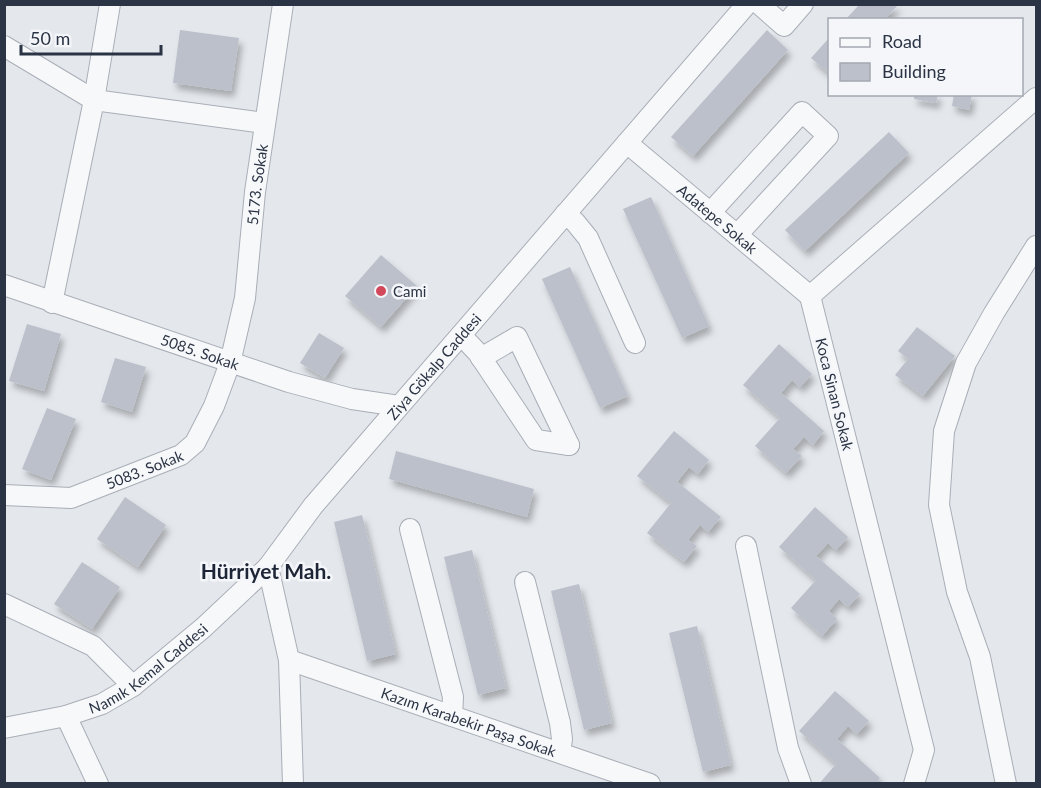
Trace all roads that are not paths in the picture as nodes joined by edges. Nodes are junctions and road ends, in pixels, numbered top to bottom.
1 (110, 4) edge
2 (283, 4) edge
3 (747, 4) edge
4 (759, 4) edge
5 (803, 4) edge
6 (4, 46) edge
7 (1036, 98) edge
8 (94, 100) junction
9 (265, 123) junction
10 (627, 143) junction
11 (710, 213) junction
12 (565, 214) junction
13 (737, 235) junction
14 (1036, 246) edge
15 (4, 285) edge
16 (810, 296) junction
17 (51, 303) junction
18 (461, 336) junction
19 (635, 344) dead end
20 (481, 357) junction
21 (230, 363) junction
22 (399, 406) junction
23 (4, 495) edge
24 (410, 529) dead end
25 (746, 546) dead end
26 (268, 567) junction
27 (525, 582) dead end
28 (4, 604) edge
29 (289, 660) junction
30 (133, 686) junction
31 (66, 716) junction
32 (452, 716) junction
33 (4, 728) edge
34 (560, 752) junction
35 (98, 783) edge
36 (293, 783) edge
37 (651, 783) edge
38 (801, 783) edge
39 (914, 783) edge
40 (1006, 783) edge

1 - 8 street
2 - 9 street, 5173. Sokak
3 - 10 street, Ziya Gökalp Caddesi
4 - 5 street
6 - 8 street
7 - 16 street
8 - 9 street
8 - 17 street
9 - 21 street, 5173. Sokak
10 - 11 street, Adatepe Sokak
10 - 12 street, Ziya Gökalp Caddesi
11 - 13 street, Adatepe Sokak
11 - 13 street
12 - 18 street, Ziya Gökalp Caddesi
12 - 19 street
13 - 16 street, Adatepe Sokak
14 - 40 street
15 - 17 street, 5085. Sokak
16 - 39 street, Koca Sinan Sokak
17 - 21 street, 5085. Sokak
18 - 20 street
18 - 22 street, Ziya Gökalp Caddesi
20 - 20 street
21 - 22 street, 5085. Sokak
21 - 23 street, 5083. Sokak
22 - 26 street, Ziya Gökalp Caddesi
24 - 32 street
25 - 38 street
26 - 29 street
26 - 30 street, Namık Kemal Caddesi
27 - 34 street
28 - 30 street
29 - 32 street, Kazım Karabekir Paşa Sokak
29 - 36 street
30 - 31 street, Namık Kemal Caddesi
31 - 33 street, Namık Kemal Caddesi
31 - 35 street
32 - 34 street, Kazım Karabekir Paşa Sokak
34 - 37 street, Kazım Karabekir Paşa Sokak

